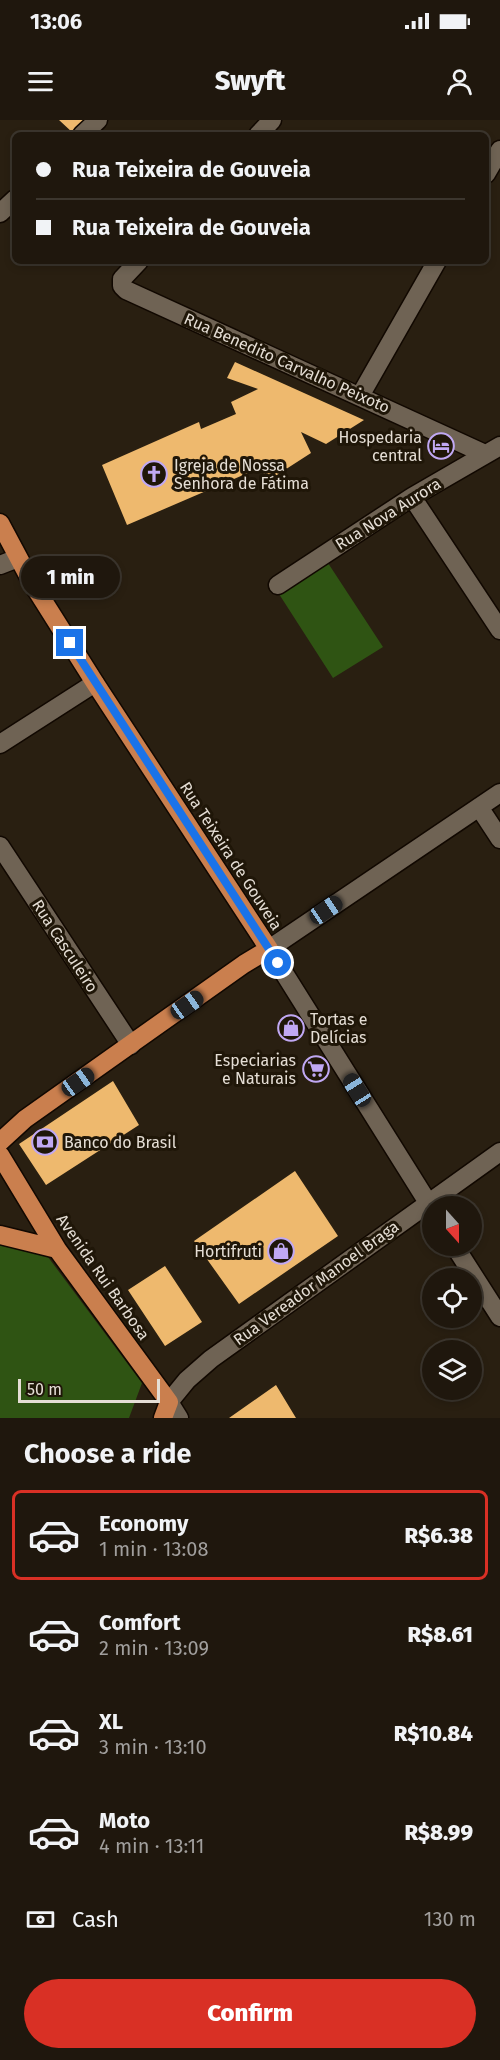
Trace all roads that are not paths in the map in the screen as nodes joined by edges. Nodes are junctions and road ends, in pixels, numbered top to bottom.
1 (98, 120) edge
2 (272, 120) edge
3 (85, 132) edge
4 (261, 132) edge
5 (500, 150) edge
6 (489, 169) edge
7 (12, 202) edge
8 (0, 213) edge
9 (136, 264) edge
10 (435, 264) edge
11 (360, 396) junction
12 (493, 450) edge
13 (412, 497) junction
14 (3, 534) edge
15 (18, 558) junction
16 (0, 565) edge
17 (278, 585) dead end
18 (500, 630) edge
19 (95, 683) junction
20 (0, 744) edge
21 (500, 793) edge
22 (479, 807) junction
23 (500, 839) edge
24 (0, 846) edge
25 (269, 949) junction
26 (131, 1045) junction
27 (0, 1142) edge
28 (500, 1152) edge
29 (0, 1155) edge
30 (424, 1196) edge
31 (443, 1196) edge
32 (422, 1212) edge
33 (0, 1235) edge
34 (57, 1249) junction
35 (461, 1256) edge
36 (500, 1317) edge
37 (170, 1413) edge

1 - 3 street
2 - 4 street
5 - 6 street
7 - 8 street
9 - 11 street, Rua Benedito Carvalho Peixoto
10 - 11 street
11 - 12 street, Rua Benedito Carvalho Peixoto
12 - 13 street, Rua Nova Aurora
13 - 17 street, Rua Nova Aurora
13 - 18 street
14 - 15 highway, Rua Teixeira de Gouveia
15 - 16 street
15 - 19 highway, Rua Teixeira de Gouveia
19 - 20 street
19 - 25 highway, Rua Teixeira de Gouveia
21 - 22 street
22 - 23 street
22 - 25 street
24 - 26 street, Rua Casculeiro
25 - 26 highway
25 - 30 street, Rua Teixeira de Gouveia
26 - 27 highway
28 - 31 street, Rua Vereador Manoel Braga
29 - 34 highway, Avenida Rui Barbosa
32 - 37 street, Rua Vereador Manoel Braga
33 - 34 highway
34 - 37 highway, Avenida Rui Barbosa
35 - 36 street

